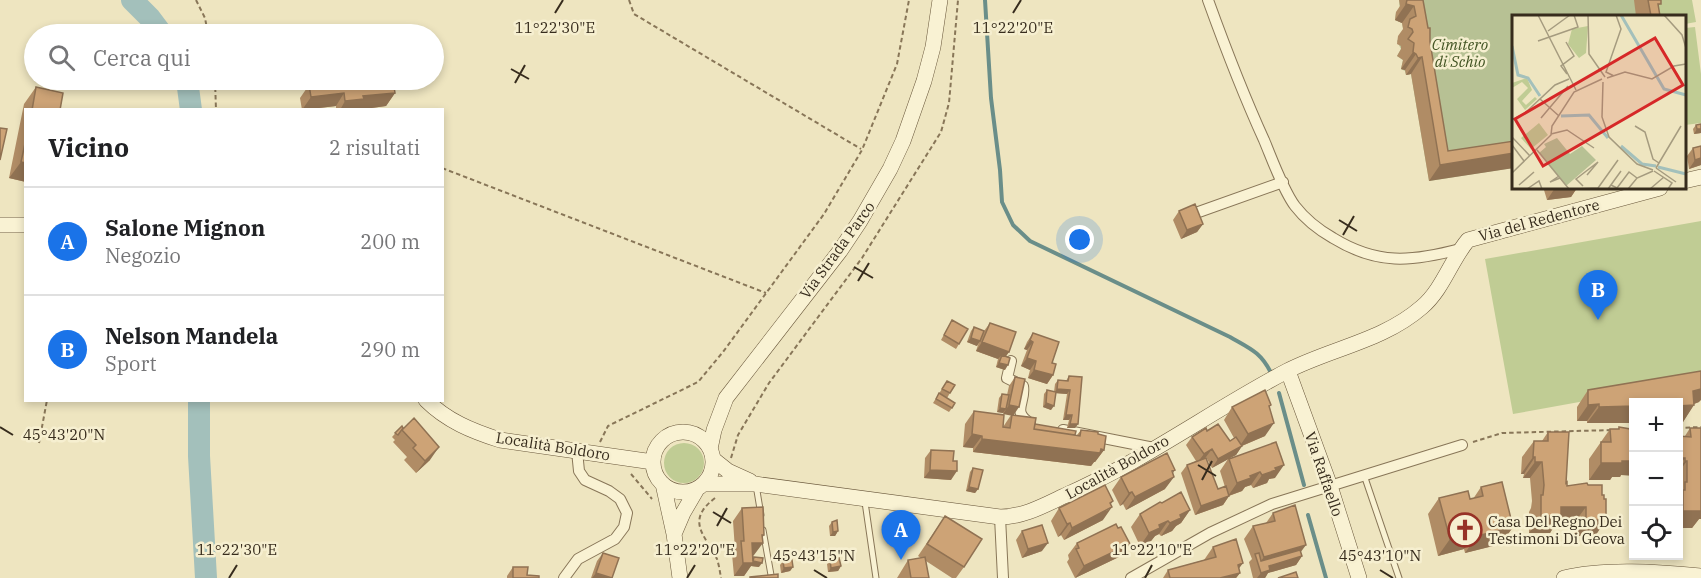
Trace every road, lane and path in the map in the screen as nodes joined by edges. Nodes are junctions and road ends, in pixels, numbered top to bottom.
1 (196, 0) edge
2 (629, 0) edge
3 (909, 0) edge
4 (940, 0) edge
5 (958, 0) edge
6 (1208, 0) edge
7 (206, 24) edge
8 (215, 90) edge
9 (216, 108) edge
10 (862, 150) junction
11 (444, 169) edge
12 (1701, 177) edge
13 (1686, 181) edge
14 (1283, 182) junction
15 (1656, 189) edge
16 (1193, 214) edge
17 (0, 225) edge
18 (24, 225) edge
19 (1460, 249) junction
20 (766, 293) junction
21 (1011, 362) edge
22 (1283, 374) junction
23 (47, 402) edge
24 (429, 402) edge
25 (1038, 425) edge
26 (1049, 427) edge
27 (1701, 427) edge
28 (1683, 428) edge
29 (1622, 429) edge
30 (39, 443) dead end
31 (1462, 446) joint
32 (1154, 448) junction
33 (577, 451) junction
34 (596, 453) junction
35 (712, 454) junction
36 (653, 462) junction
37 (623, 472) dead end
38 (1364, 475) junction
39 (726, 478) junction
40 (663, 484) junction
41 (755, 484) junction
42 (1330, 486) junction
43 (700, 487) junction
44 (864, 497) junction
45 (667, 505) junction
46 (686, 507) junction
47 (706, 507) junction
48 (1000, 517) junction
49 (674, 534) junction
50 (771, 575) edge
51 (1701, 576) edge
52 (1134, 577) edge
53 (564, 578) edge
54 (680, 578) edge
55 (721, 578) edge
56 (876, 578) edge
57 (1003, 578) edge
58 (1359, 578) edge
59 (1399, 578) edge
60 (1564, 578) edge

1 - 7 path
2 - 10 path
3 - 10 path
4 - 35 street, Via Strada Parco
5 - 39 path
6 - 14 street
8 - 9 path
10 - 20 path
11 - 20 path
12 - 13 street
14 - 16 street
14 - 19 street
15 - 19 street, Via del Redentore
17 - 18 street
19 - 22 street, Via del Redentore
20 - 34 path
21 - 25 street
22 - 32 street, Località Boldoro
22 - 42 street, Via Raffaello
23 - 30 path
24 - 33 street, Località Boldoro
26 - 32 street
27 - 28 path
29 - 31 path
31 - 38 street
32 - 48 street, Località Boldoro
33 - 34 street, Località Boldoro
33 - 53 street
34 - 36 street, Località Boldoro
35 - 36 street
35 - 39 street
35 - 43 street
36 - 40 street
37 - 45 path
38 - 42 street
38 - 59 lane
39 - 41 street, Località Boldoro
39 - 43 street, Località Boldoro
39 - 47 path
40 - 43 street
40 - 45 street
41 - 44 street, Località Boldoro
41 - 50 lane
42 - 52 street
42 - 58 street, Via Raffaello
43 - 46 street
44 - 48 street, Località Boldoro
44 - 56 lane
45 - 49 street
46 - 47 path
46 - 49 street
47 - 55 path
48 - 57 street
49 - 54 street
51 - 60 street

